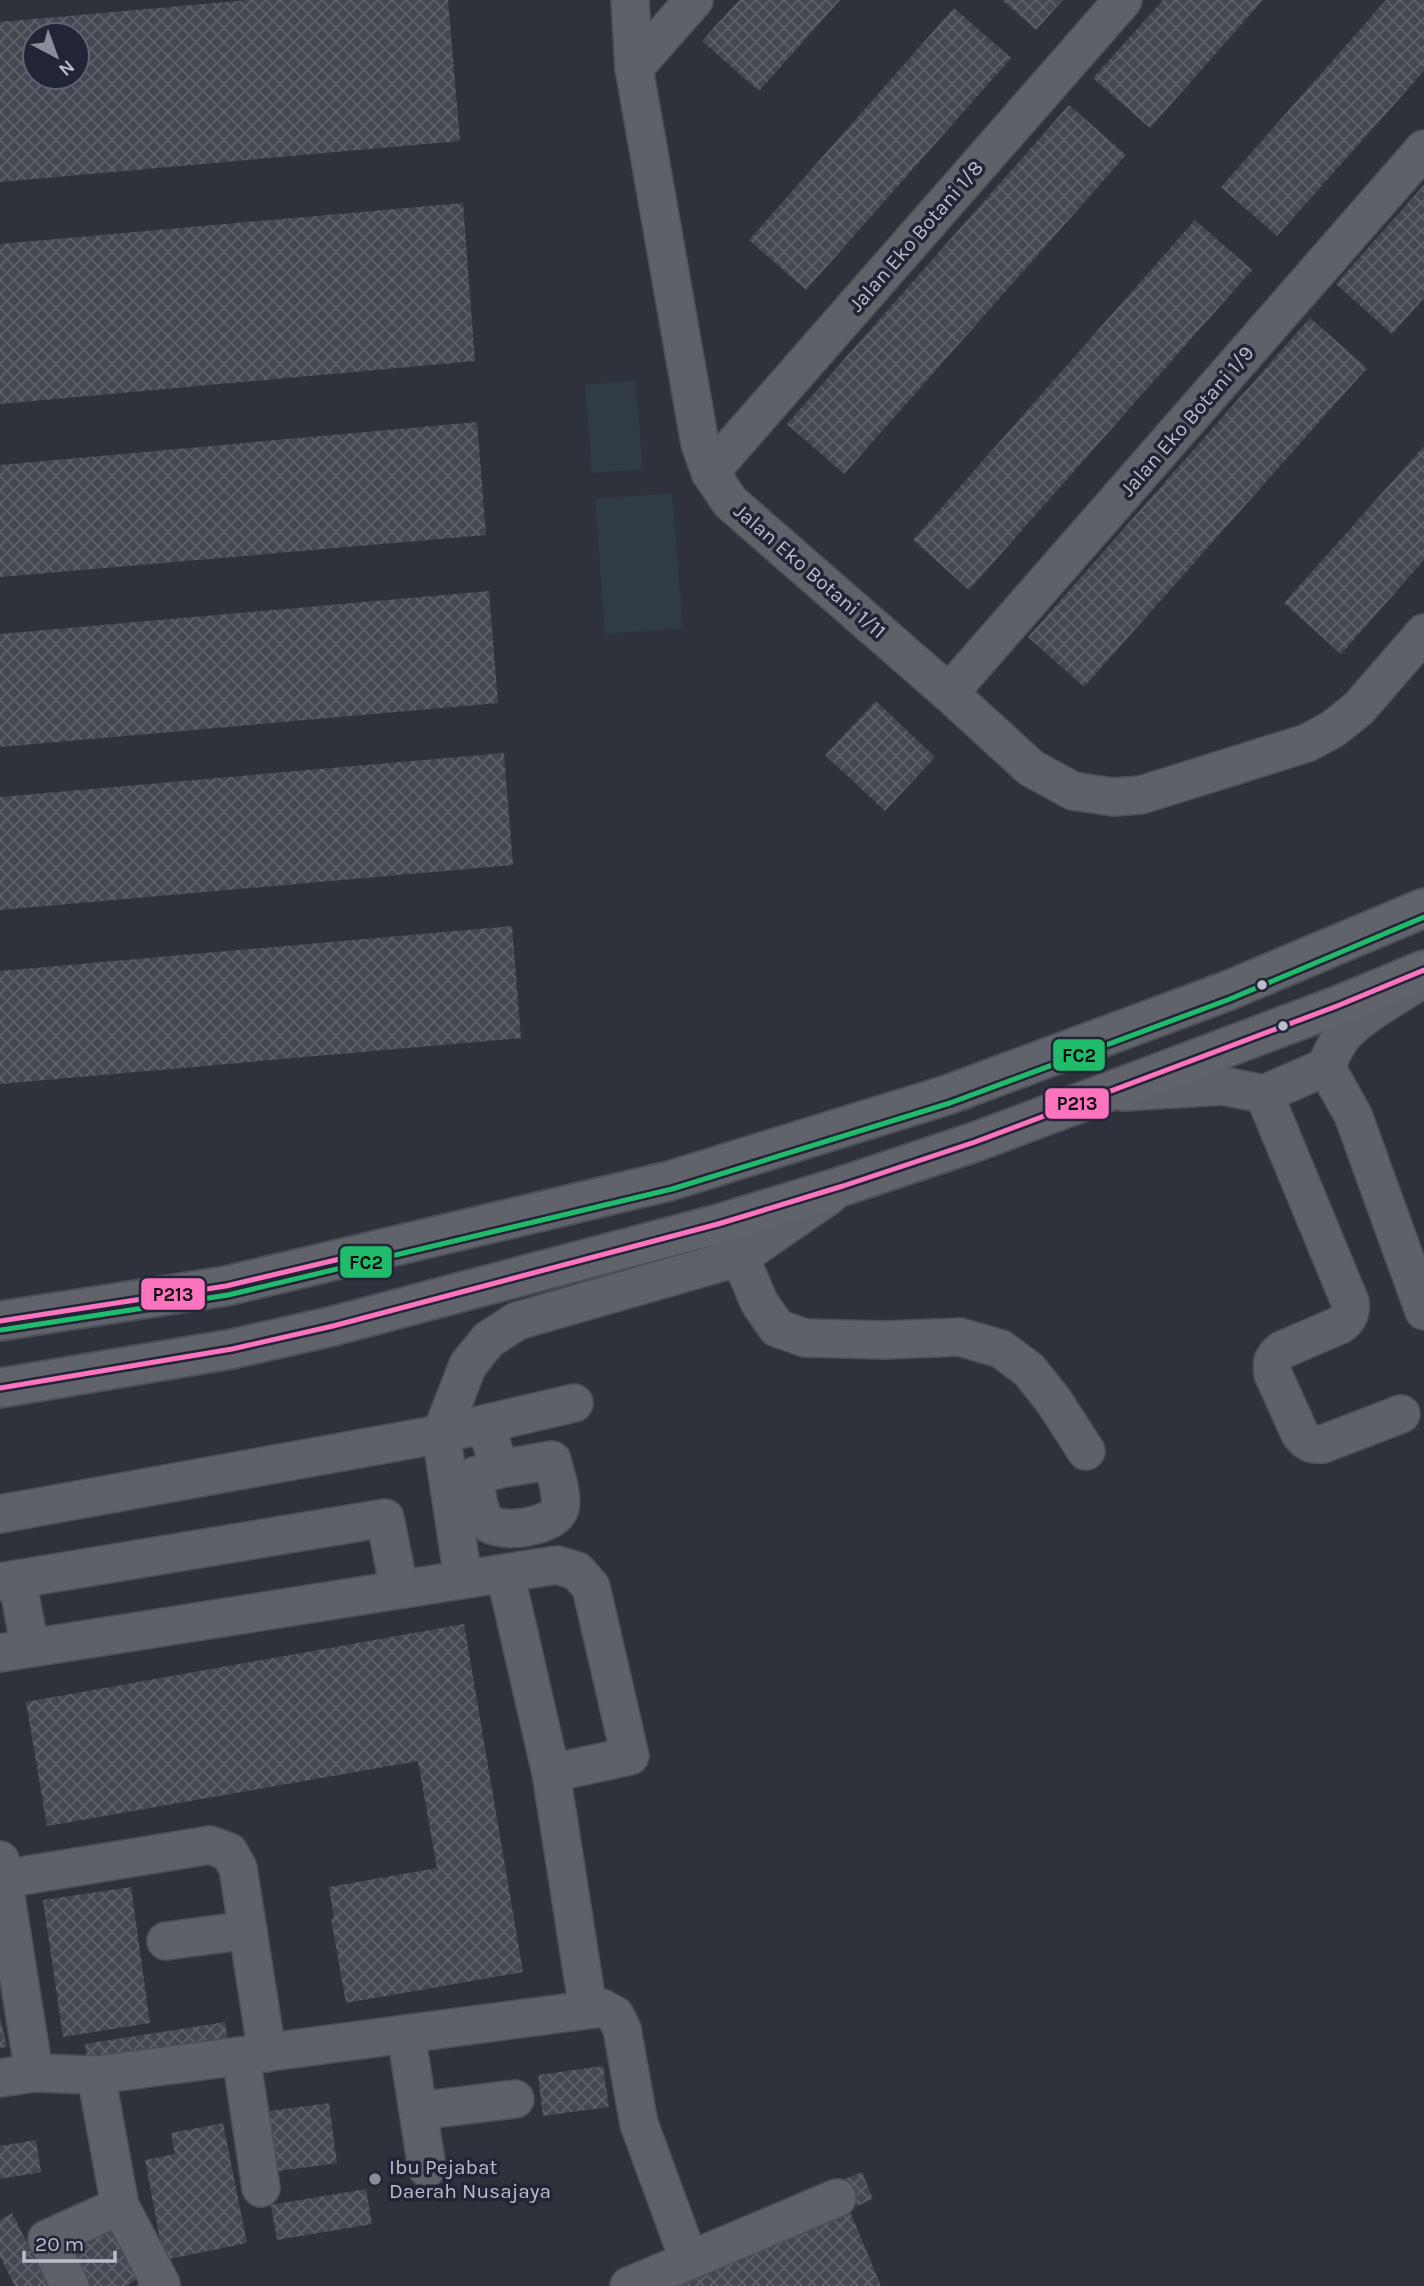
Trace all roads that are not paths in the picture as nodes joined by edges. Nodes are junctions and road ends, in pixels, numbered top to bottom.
1 (630, 0) edge
2 (694, 0) edge
3 (1123, 0) edge
4 (634, 68) junction
5 (1424, 149) edge
6 (710, 472) junction
7 (1424, 634) edge
8 (949, 693) junction
9 (1424, 908) edge
10 (1424, 970) edge
11 (1424, 977) edge
12 (1326, 1067) junction
13 (1109, 1093) junction
14 (1264, 1094) junction
15 (843, 1186) junction
16 (719, 1224) junction
17 (740, 1257) junction
18 (1424, 1311) edge
19 (0, 1321) edge
20 (0, 1388) edge
21 (574, 1403) dead end
22 (1401, 1414) dead end
23 (485, 1424) junction
24 (441, 1434) junction
25 (1086, 1451) dead end
26 (500, 1469) dead end
27 (0, 1514) edge
28 (505, 1573) junction
29 (463, 1578) junction
30 (8, 1581) edge
31 (399, 1588) junction
32 (15, 1651) edge
33 (551, 1773) junction
34 (2, 1869) edge
35 (248, 1930) junction
36 (166, 1941) dead end
37 (588, 2010) junction
38 (406, 2034) junction
39 (254, 2054) junction
40 (17, 2075) edge
41 (96, 2075) junction
42 (515, 2099) dead end
43 (418, 2111) junction
44 (427, 2168) dead end
45 (261, 2188) dead end
46 (837, 2198) dead end
47 (120, 2206) junction
48 (689, 2260) junction
49 (70, 2286) edge
50 (157, 2286) edge
51 (629, 2286) edge

1 - 4 street, Jalan Eko Botani 1/11
2 - 4 street
3 - 6 street, Jalan Eko Botani 1/8
4 - 6 street, Jalan Eko Botani 1/11
5 - 8 street, Jalan Eko Botani 1/9
6 - 8 street, Jalan Eko Botani 1/11
7 - 8 street, Jalan Eko Botani 1/11
9 - 19 main road
10 - 13 main road
11 - 12 street
12 - 14 street
12 - 18 street
13 - 14 street
13 - 15 main road
14 - 22 street
15 - 16 main road
15 - 17 street
16 - 17 street
16 - 20 main road
17 - 24 street
17 - 25 street
21 - 23 street
23 - 24 street
23 - 26 street
24 - 27 street
24 - 29 street
28 - 29 street
28 - 33 street
28 - 33 street
29 - 31 street
30 - 31 street
30 - 32 street
31 - 32 street
33 - 37 street
34 - 35 street
34 - 40 street
35 - 36 street
35 - 39 street
37 - 38 street
37 - 48 street
38 - 39 street
38 - 43 street
39 - 41 street
39 - 45 street
40 - 41 street
41 - 47 street
42 - 43 street
43 - 44 street
46 - 48 street
47 - 49 street
47 - 50 street
48 - 51 street

